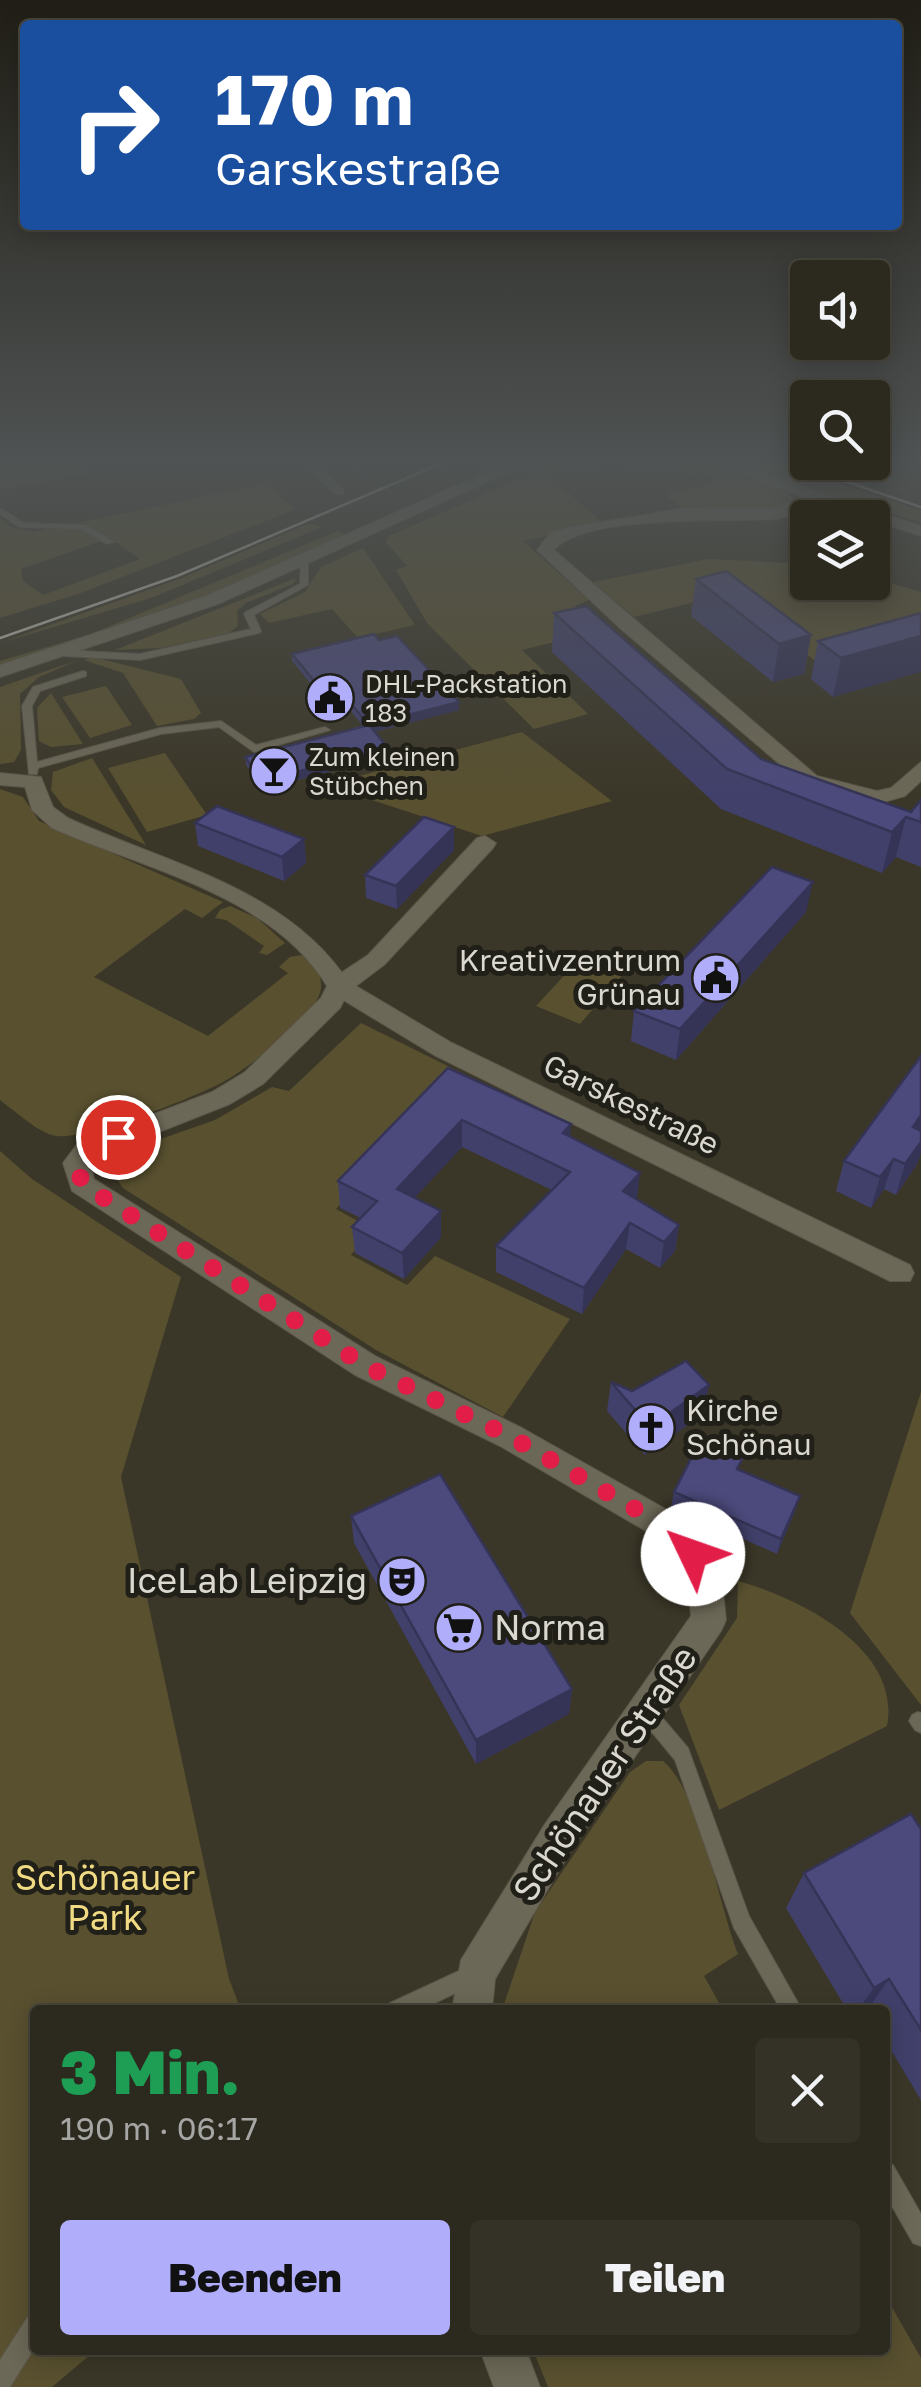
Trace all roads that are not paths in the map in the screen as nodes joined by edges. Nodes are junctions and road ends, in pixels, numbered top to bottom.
1 (224, 574) edge
2 (272, 574) edge
3 (304, 574) edge
4 (571, 574) edge
5 (2, 651) edge
6 (62, 653) junction
7 (0, 672) edge
8 (83, 674) dead end
9 (325, 730) dead end
10 (921, 768) edge
11 (34, 774) junction
12 (0, 780) edge
13 (485, 843) dead end
14 (339, 986) junction
15 (900, 1273) dead end
16 (646, 1712) junction
17 (473, 1992) edge
18 (418, 2005) edge
19 (789, 2005) edge
20 (890, 2181) edge
21 (918, 2225) edge
22 (30, 2334) edge
23 (505, 2355) edge
24 (0, 2381) edge
25 (517, 2387) edge

1 - 5 street
2 - 6 street
3 - 6 lane
4 - 10 street
6 - 7 street
8 - 11 lane
9 - 11 lane
11 - 12 street
11 - 14 street, Garskestraße
13 - 14 street
14 - 15 street, Garskestraße
14 - 16 street, Schönauer Straße
16 - 17 street, Schönauer Straße
16 - 19 lane
17 - 18 lane
20 - 21 lane
22 - 24 lane
23 - 25 street

